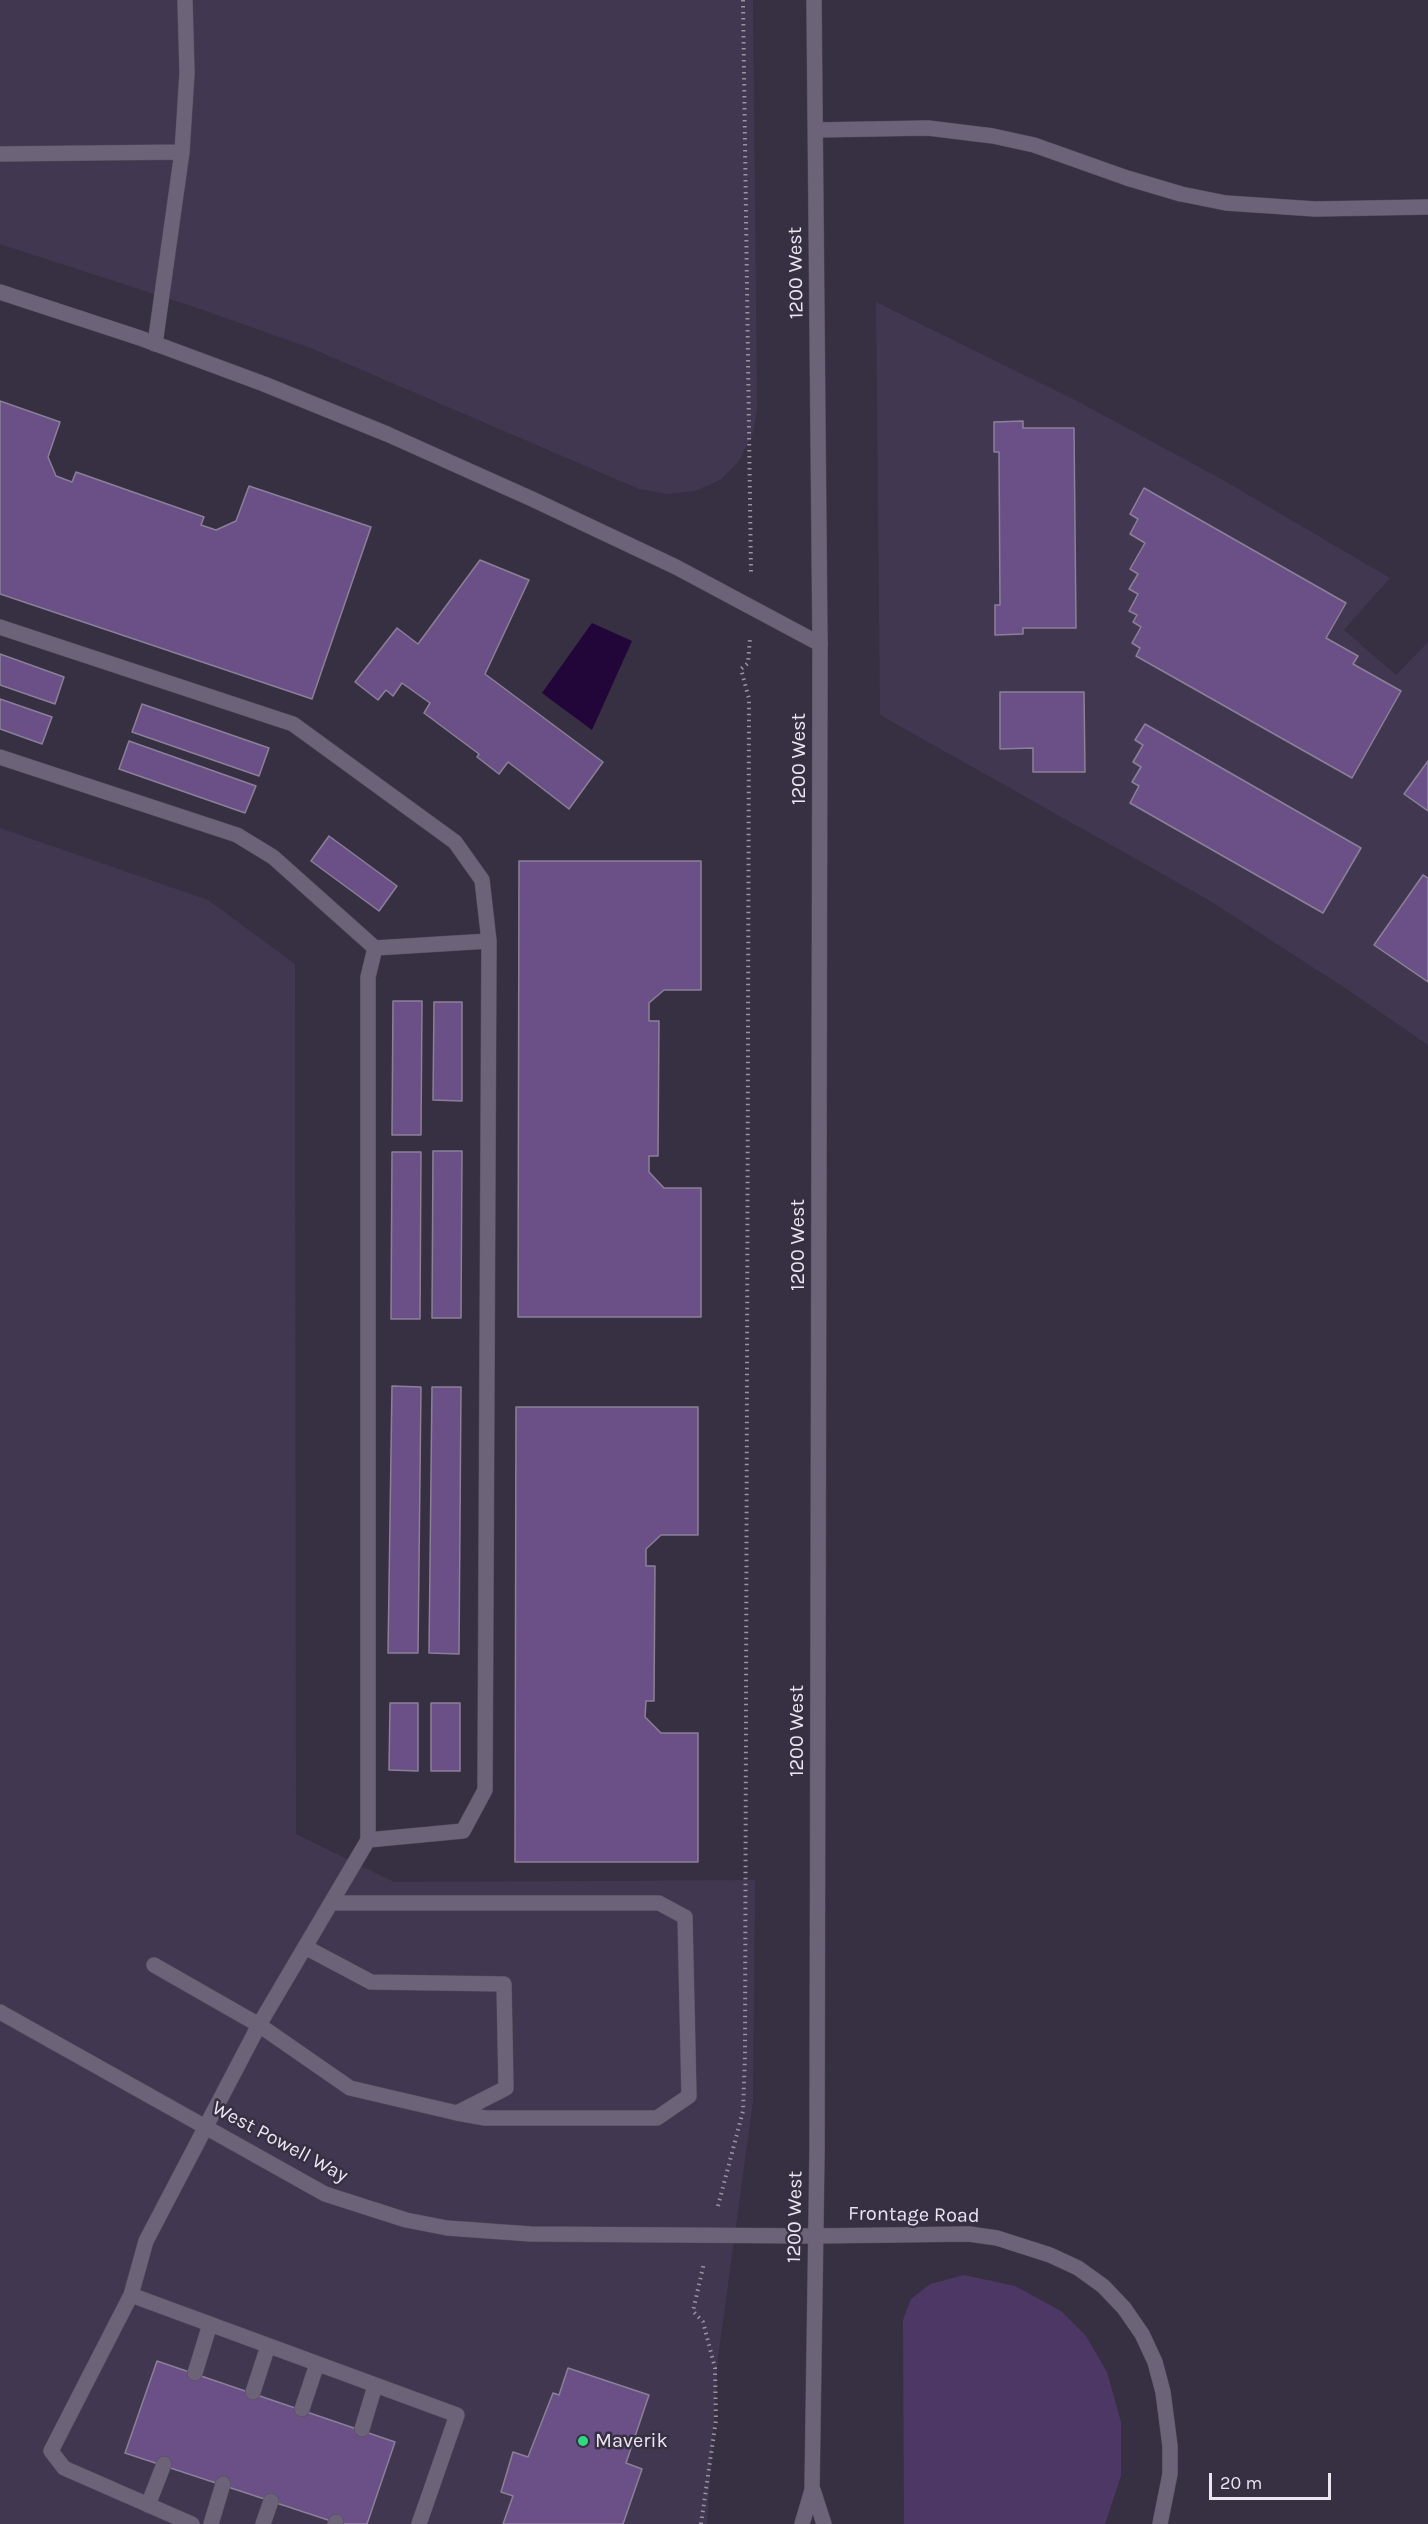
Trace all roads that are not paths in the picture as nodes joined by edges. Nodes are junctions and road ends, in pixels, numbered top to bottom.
1 (185, 0) edge
2 (814, 0) edge
3 (816, 130) junction
4 (182, 152) junction
5 (0, 154) edge
6 (1428, 207) edge
7 (0, 292) edge
8 (155, 345) junction
9 (0, 627) edge
10 (820, 644) junction
11 (0, 757) edge
12 (489, 941) junction
13 (375, 948) junction
14 (368, 1840) junction
15 (331, 1903) junction
16 (305, 1947) junction
17 (154, 1965) dead end
18 (0, 2012) edge
19 (259, 2025) junction
20 (457, 2113) junction
21 (207, 2126) junction
22 (816, 2236) junction
23 (131, 2295) junction
24 (210, 2324) junction
25 (268, 2346) junction
26 (317, 2364) junction
27 (195, 2373) dead end
28 (375, 2386) junction
29 (253, 2392) dead end
30 (302, 2409) dead end
31 (362, 2429) dead end
32 (164, 2464) dead end
33 (223, 2484) dead end
34 (813, 2490) junction
35 (271, 2501) dead end
36 (148, 2505) junction
37 (192, 2524) edge
38 (210, 2524) edge
39 (263, 2524) edge
40 (419, 2524) edge
41 (802, 2524) edge
42 (824, 2524) edge
43 (1160, 2524) edge

1 - 4 main road
2 - 3 main road, 1200 West
3 - 6 main road
3 - 10 main road, 1200 West
4 - 5 main road
4 - 8 main road
7 - 8 main road
8 - 10 main road
9 - 12 main road
10 - 22 main road, 1200 West
11 - 13 main road
12 - 13 main road
12 - 14 main road
13 - 14 main road
14 - 15 main road
15 - 16 main road
15 - 20 main road
16 - 19 main road
16 - 20 main road
17 - 19 main road
18 - 21 main road, West Powell Way
19 - 20 main road
19 - 21 main road
21 - 22 main road, West Powell Way
21 - 23 main road
22 - 34 main road, 1200 West
22 - 43 main road, Frontage Road
23 - 24 main road
23 - 36 main road
24 - 25 main road
24 - 27 main road
25 - 26 main road
25 - 29 main road
26 - 28 main road
26 - 30 main road
28 - 31 main road
28 - 40 main road
32 - 36 main road
33 - 38 main road
34 - 41 main road, 1200 West
34 - 42 main road, 1200 West
35 - 39 main road
36 - 37 main road

